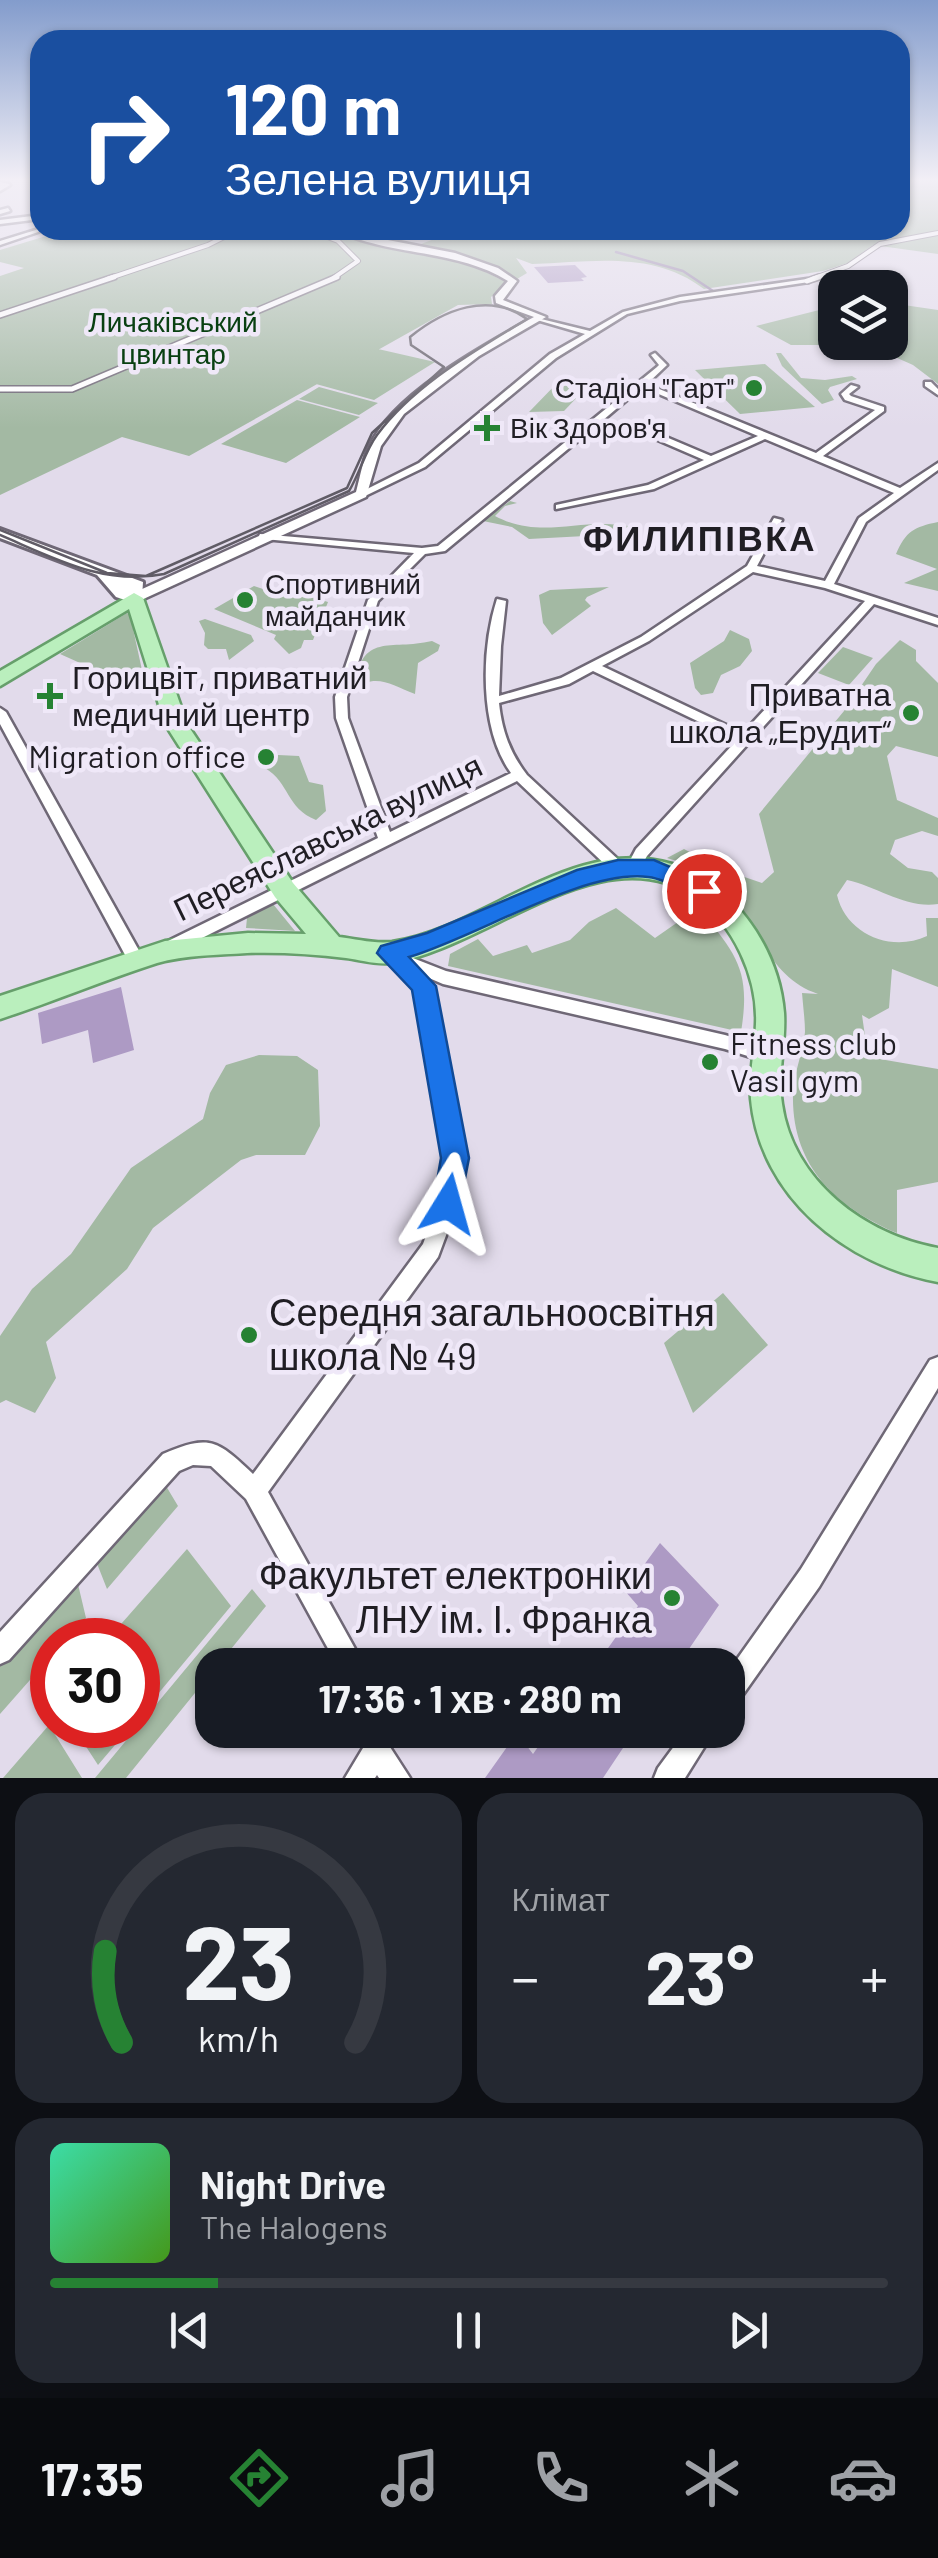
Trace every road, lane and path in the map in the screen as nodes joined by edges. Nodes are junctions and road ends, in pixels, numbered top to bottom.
1 (151, 263) edge
2 (355, 263) edge
3 (466, 263) edge
4 (852, 263) edge
5 (807, 281) joint
6 (0, 314) edge
7 (540, 317) junction
8 (591, 333) junction
9 (655, 355) dead end
10 (642, 384) junction
11 (928, 384) dead end
12 (854, 387) dead end
13 (0, 390) edge
14 (938, 393) edge
15 (595, 422) junction
16 (766, 435) junction
17 (818, 456) junction
18 (712, 460) junction
19 (938, 466) edge
20 (901, 492) junction
21 (362, 494) junction
22 (559, 507) dead end
23 (777, 520) dead end
24 (0, 533) edge
25 (264, 536) junction
26 (422, 551) junction
27 (752, 568) junction
28 (828, 585) junction
29 (134, 598) junction
30 (500, 600) dead end
31 (871, 600) junction
32 (938, 622) edge
33 (595, 667) junction
34 (0, 680) edge
35 (494, 701) junction
36 (0, 712) edge
37 (744, 738) junction
38 (518, 775) junction
39 (386, 839) junction
40 (626, 867) junction
41 (284, 890) junction
42 (332, 947) junction
43 (390, 953) junction
44 (149, 956) junction
45 (0, 1008) edge
46 (767, 1055) junction
47 (938, 1265) edge
48 (938, 1368) edge
49 (254, 1491) junction
50 (342, 1648) edge
51 (0, 1651) edge
52 (745, 1670) edge
53 (373, 1748) edge
54 (380, 1748) edge
55 (689, 1748) edge
56 (359, 1778) edge
57 (396, 1778) edge
58 (668, 1778) edge

1 - 6 street
2 - 13 street
3 - 7 street
4 - 5 street
5 - 8 street
7 - 8 street
7 - 21 street
8 - 21 street
9 - 10 street
10 - 15 street
10 - 16 street
11 - 14 street
12 - 17 street
15 - 18 street
15 - 26 street
16 - 17 street
16 - 18 street
17 - 20 street
18 - 22 street
19 - 20 street
20 - 28 street
21 - 25 street
23 - 27 street
24 - 29 main road
25 - 26 street
25 - 29 street
26 - 39 street
27 - 28 street
27 - 33 street
28 - 31 street
29 - 34 main road
29 - 41 main road
30 - 35 street
31 - 32 street
31 - 37 street
33 - 35 street
33 - 37 street
35 - 38 street
36 - 44 street
37 - 40 street
38 - 39 street, Переяславська вулиця
38 - 40 street
39 - 41 street, Переяславська вулиця
40 - 43 main road
40 - 46 main road
41 - 42 main road
41 - 44 street, Переяславська вулиця
42 - 43 main road
42 - 44 main road
43 - 46 street
43 - 49 street
44 - 45 main road
46 - 47 main road
48 - 52 street
49 - 50 street
49 - 51 street
53 - 56 street
54 - 57 street
55 - 58 street

